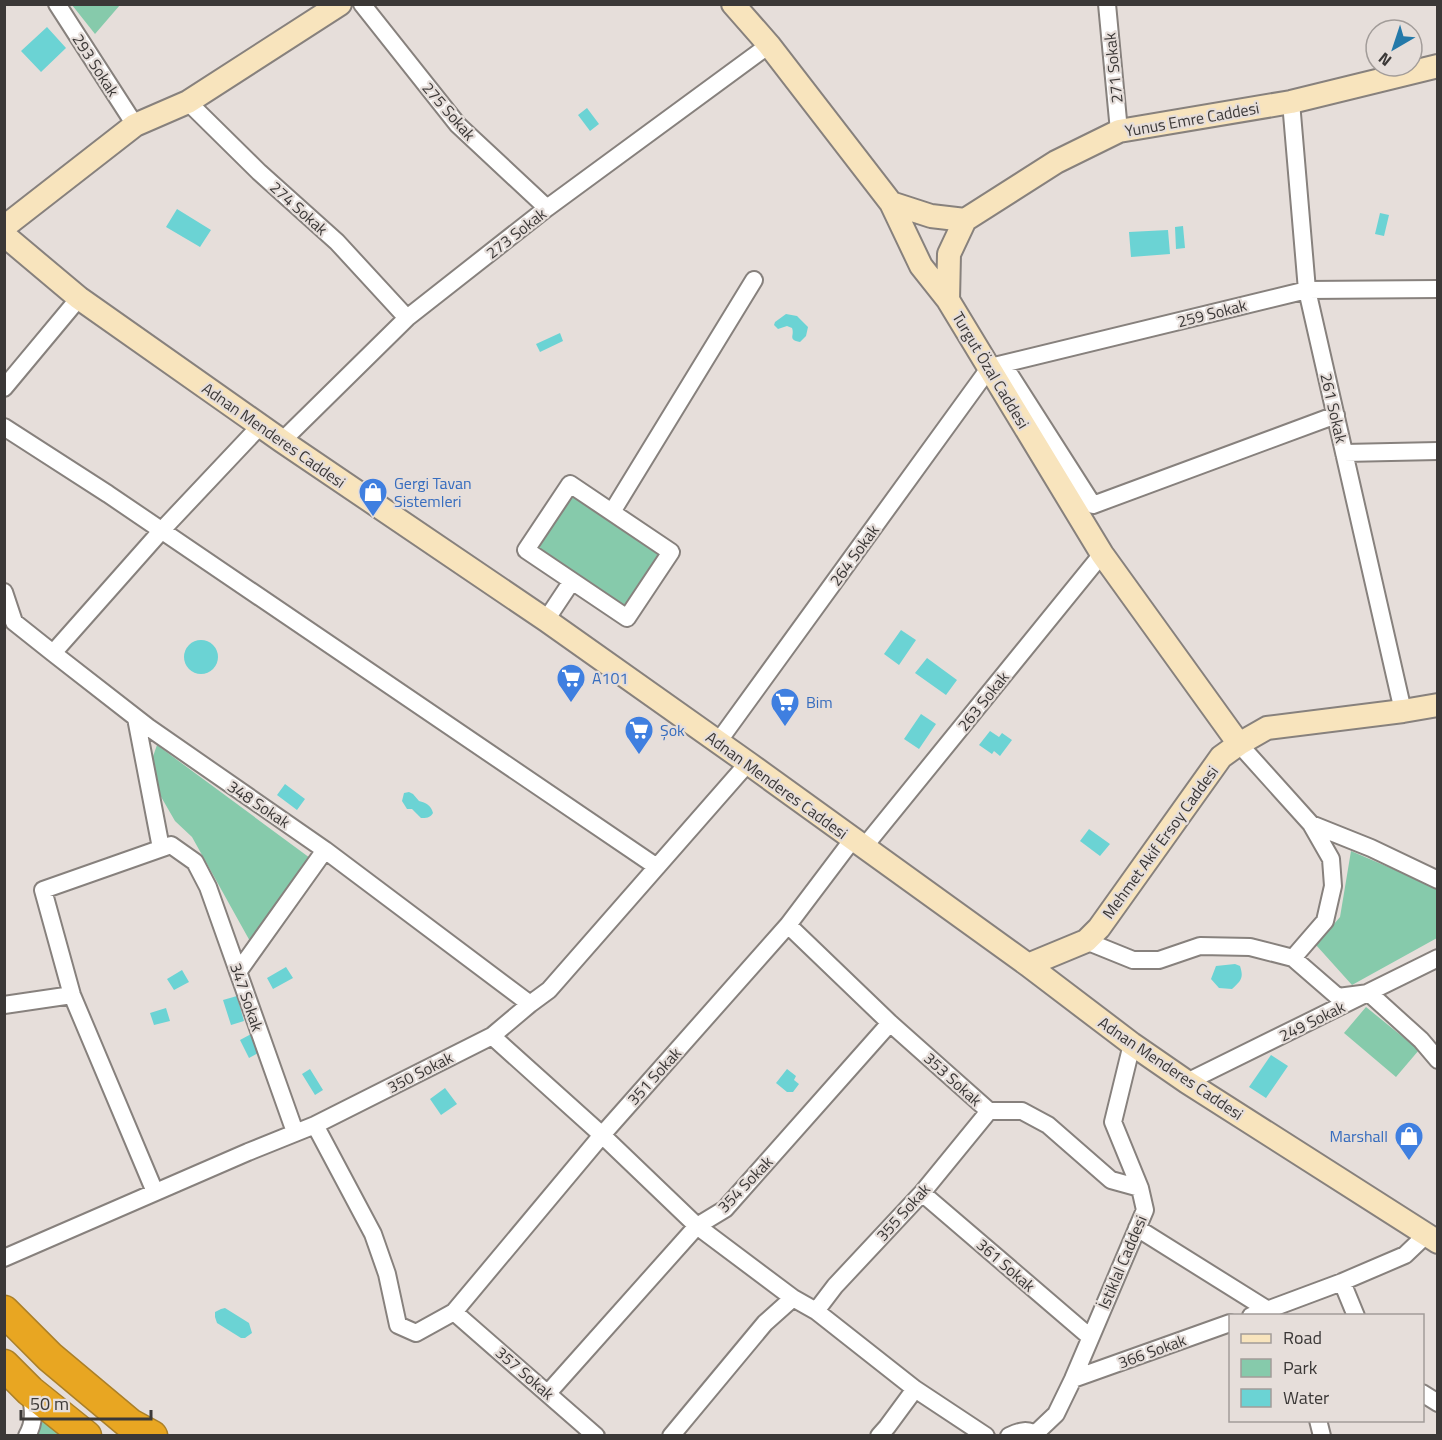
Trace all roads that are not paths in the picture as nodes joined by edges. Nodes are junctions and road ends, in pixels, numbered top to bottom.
1 (57, 4) edge
2 (340, 4) edge
3 (362, 4) edge
4 (733, 4) edge
5 (1107, 4) edge
6 (769, 45) junction
7 (1437, 66) edge
8 (188, 102) junction
9 (1291, 102) junction
10 (135, 125) junction
11 (1119, 131) junction
12 (891, 203) junction
13 (548, 208) junction
14 (965, 220) junction
15 (4, 227) edge
16 (4, 235) edge
17 (754, 280) dead end
18 (1307, 290) junction
19 (1437, 290) edge
20 (79, 298) junction
21 (948, 300) junction
22 (407, 318) junction
23 (996, 366) junction
24 (4, 387) edge
25 (1335, 415) junction
26 (260, 426) junction
27 (4, 427) edge
28 (282, 441) junction
29 (1437, 451) edge
30 (1344, 453) junction
31 (612, 512) junction
32 (162, 530) junction
33 (1102, 554) junction
34 (572, 581) junction
35 (4, 592) edge
36 (546, 620) junction
37 (9, 625) edge
38 (53, 653) junction
39 (1437, 705) edge
40 (1403, 711) junction
41 (136, 718) junction
42 (718, 742) junction
43 (1239, 744) junction
44 (748, 763) junction
45 (1311, 824) junction
46 (858, 843) junction
47 (161, 848) junction
48 (325, 850) junction
49 (657, 867) junction
50 (1437, 880) edge
51 (788, 925) junction
52 (1086, 941) junction
53 (1293, 958) junction
54 (1437, 958) edge
55 (1028, 965) junction
56 (238, 972) junction
57 (1369, 993) junction
58 (72, 995) junction
59 (530, 1004) junction
60 (4, 1005) edge
61 (890, 1023) junction
62 (492, 1036) junction
63 (1132, 1044) junction
64 (1437, 1060) edge
65 (1187, 1082) junction
66 (989, 1111) junction
67 (315, 1125) junction
68 (295, 1132) junction
69 (602, 1135) junction
70 (1140, 1188) junction
71 (155, 1192) junction
72 (922, 1193) junction
73 (697, 1226) junction
74 (1137, 1227) junction
75 (1434, 1233) edge
76 (4, 1258) edge
77 (1342, 1282) junction
78 (793, 1298) junction
79 (1288, 1309) edge
80 (1268, 1310) junction
81 (4, 1311) edge
82 (816, 1311) junction
83 (454, 1312) junction
84 (1257, 1314) edge
85 (1355, 1314) edge
86 (1229, 1323) edge
87 (1090, 1337) junction
88 (4, 1365) edge
89 (1073, 1379) junction
90 (915, 1389) junction
91 (30, 1390) junction
92 (548, 1393) junction
93 (1424, 1394) edge
94 (1437, 1403) edge
95 (1037, 1434) edge
96 (27, 1436) edge
97 (86, 1436) edge
98 (152, 1436) edge
99 (596, 1436) edge
100 (671, 1436) edge
101 (879, 1436) edge
102 (986, 1436) edge
103 (1009, 1436) edge

1 - 10 street, 293 Sokak
2 - 8 street
3 - 13 street, 275 Sokak
4 - 6 street, Turgut Özal Caddesi
5 - 11 street, 271 Sokak
6 - 12 street, Turgut Özal Caddesi
6 - 13 street, 273 Sokak
7 - 9 street, Yunus Emre Caddesi
8 - 10 street
8 - 22 street, 274 Sokak
9 - 11 street, Yunus Emre Caddesi
9 - 18 street, 261 Sokak
10 - 15 street
11 - 14 street, Yunus Emre Caddesi
12 - 14 street
12 - 21 street, Turgut Özal Caddesi
13 - 22 street, 273 Sokak
14 - 21 street
16 - 20 street, Adnan Menderes Caddesi
17 - 31 street
18 - 19 street, 259 Sokak
18 - 23 street, 259 Sokak
18 - 25 street, 261 Sokak
20 - 24 street
20 - 26 street, Adnan Menderes Caddesi
21 - 23 street, Turgut Özal Caddesi
22 - 28 street, 273 Sokak
23 - 25 street
23 - 33 street, Turgut Özal Caddesi
23 - 42 street, 264 Sokak
25 - 30 street, 261 Sokak
26 - 28 street, Adnan Menderes Caddesi
26 - 32 street
27 - 32 street
28 - 36 street, Adnan Menderes Caddesi
29 - 30 street
30 - 40 street, 261 Sokak
31 - 34 street
31 - 34 street
32 - 38 street
32 - 49 street
33 - 43 street, Turgut Özal Caddesi
33 - 46 street, 263 Sokak
34 - 36 street
35 - 37 street, 348 Sokak
36 - 42 street, Adnan Menderes Caddesi
37 - 38 street, 348 Sokak
38 - 41 street, 348 Sokak
39 - 40 street, Mehmet Akif Ersoy Caddesi
40 - 43 street, Mehmet Akif Ersoy Caddesi
41 - 47 street
41 - 48 street, 348 Sokak
42 - 44 street, Adnan Menderes Caddesi
43 - 45 street
43 - 52 street, Mehmet Akif Ersoy Caddesi
44 - 46 street, Adnan Menderes Caddesi
44 - 49 street, 350 Sokak
45 - 50 street
45 - 53 street
46 - 51 street, 351 Sokak
46 - 55 street, Adnan Menderes Caddesi
47 - 56 street, 347 Sokak
47 - 58 street
48 - 56 street
48 - 59 street, 348 Sokak
49 - 59 street, 350 Sokak
51 - 61 street, 353 Sokak
51 - 69 street, 351 Sokak
52 - 53 street
52 - 55 street, Mehmet Akif Ersoy Caddesi
53 - 57 street
54 - 57 street, 249 Sokak
55 - 63 street, Adnan Menderes Caddesi
56 - 68 street, 347 Sokak
57 - 64 street
57 - 65 street, 249 Sokak
58 - 60 street
58 - 71 street
59 - 62 street, 350 Sokak
61 - 66 street, 353 Sokak
61 - 73 street, 354 Sokak
62 - 67 street, 350 Sokak
62 - 69 street
63 - 65 street, Adnan Menderes Caddesi
63 - 70 street, İstiklal Caddesi
65 - 75 street, Adnan Menderes Caddesi
66 - 70 street, 353 Sokak
66 - 72 street, 355 Sokak
67 - 68 street, 350 Sokak
67 - 83 street
68 - 71 street, 350 Sokak
69 - 73 street
69 - 83 street, 351 Sokak
70 - 74 street, İstiklal Caddesi
71 - 76 street, 350 Sokak
72 - 82 street, 355 Sokak
72 - 87 street, 361 Sokak
73 - 78 street
73 - 92 street, 354 Sokak
74 - 80 street
74 - 87 street, İstiklal Caddesi
75 - 77 street
77 - 79 street
77 - 85 street
78 - 82 street
78 - 100 street
79 - 80 street
80 - 84 street
81 - 98 highway
82 - 90 street
83 - 92 street, 357 Sokak
86 - 89 street, 366 Sokak
87 - 89 street, İstiklal Caddesi
88 - 91 highway
89 - 95 street, İstiklal Caddesi
90 - 101 street
90 - 102 street
91 - 96 street
91 - 97 highway
92 - 99 street, 357 Sokak
93 - 94 street
95 - 103 street

